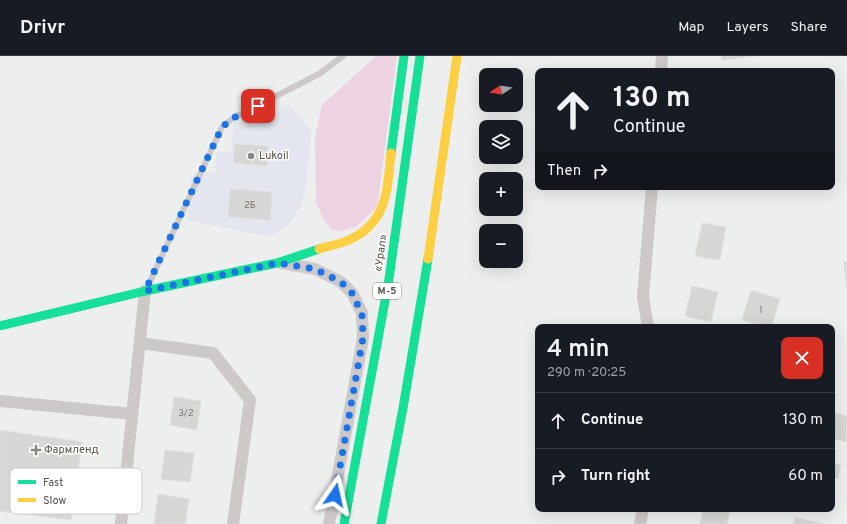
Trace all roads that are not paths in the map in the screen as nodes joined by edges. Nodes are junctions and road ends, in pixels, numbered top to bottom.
1 (343, 56) edge
2 (404, 56) edge
3 (420, 56) edge
4 (457, 56) edge
5 (662, 56) edge
6 (661, 68) edge
7 (652, 190) edge
8 (278, 263) junction
9 (145, 291) junction
10 (647, 324) edge
11 (0, 326) edge
12 (140, 343) junction
13 (0, 401) edge
14 (132, 414) junction
15 (127, 468) edge
16 (642, 512) edge
17 (122, 514) edge
18 (121, 524) edge
19 (233, 524) edge
20 (329, 524) edge
21 (344, 524) edge
22 (381, 524) edge
23 (640, 524) edge

1 - 9 lane
2 - 8 main road
3 - 21 main road, «Урал» / М-5
4 - 22 main road
5 - 6 street
7 - 10 street
8 - 9 main road
8 - 20 street
9 - 11 main road
9 - 12 street
12 - 14 street
12 - 19 street
13 - 14 street
14 - 15 street
16 - 23 street
17 - 18 street

